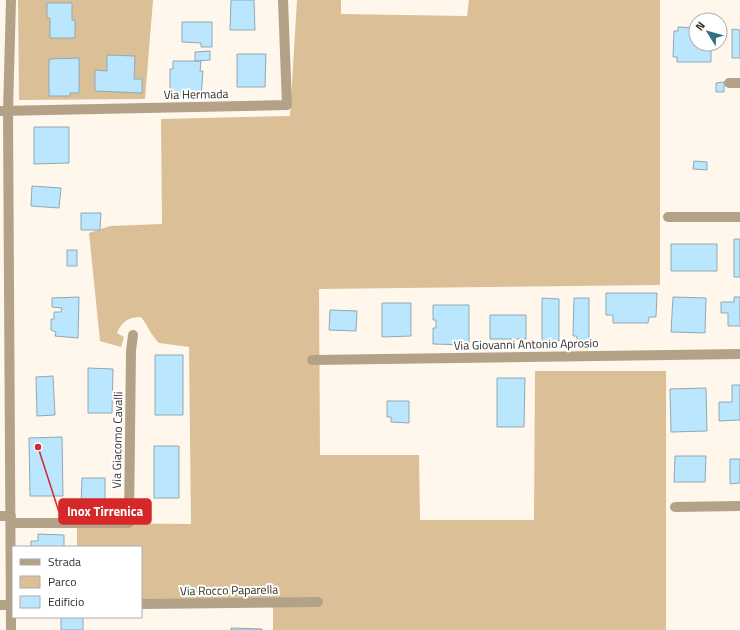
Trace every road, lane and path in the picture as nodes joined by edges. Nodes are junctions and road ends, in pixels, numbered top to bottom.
1 (11, 0) edge
2 (283, 0) edge
3 (729, 83) dead end
4 (740, 83) edge
5 (4, 111) edge
6 (668, 217) dead end
7 (740, 217) edge
8 (133, 335) dead end
9 (5, 343) edge
10 (740, 354) edge
11 (312, 360) dead end
12 (740, 506) edge
13 (674, 507) dead end
14 (0, 516) edge
15 (11, 520) junction
16 (318, 602) dead end
17 (142, 604) edge
18 (0, 605) edge
19 (12, 605) edge
20 (11, 630) edge

1 - 5 street
2 - 5 street, Via Hermada
3 - 4 street
5 - 9 street
6 - 7 street
8 - 15 street, Via Giacomo Cavalli
9 - 15 street
10 - 11 street, Via Giovanni Antonio Aprosio
12 - 13 street
14 - 15 street, Via Giacomo Cavalli
15 - 19 street
16 - 17 street, Via Rocco Paparella
18 - 19 street
19 - 20 street

